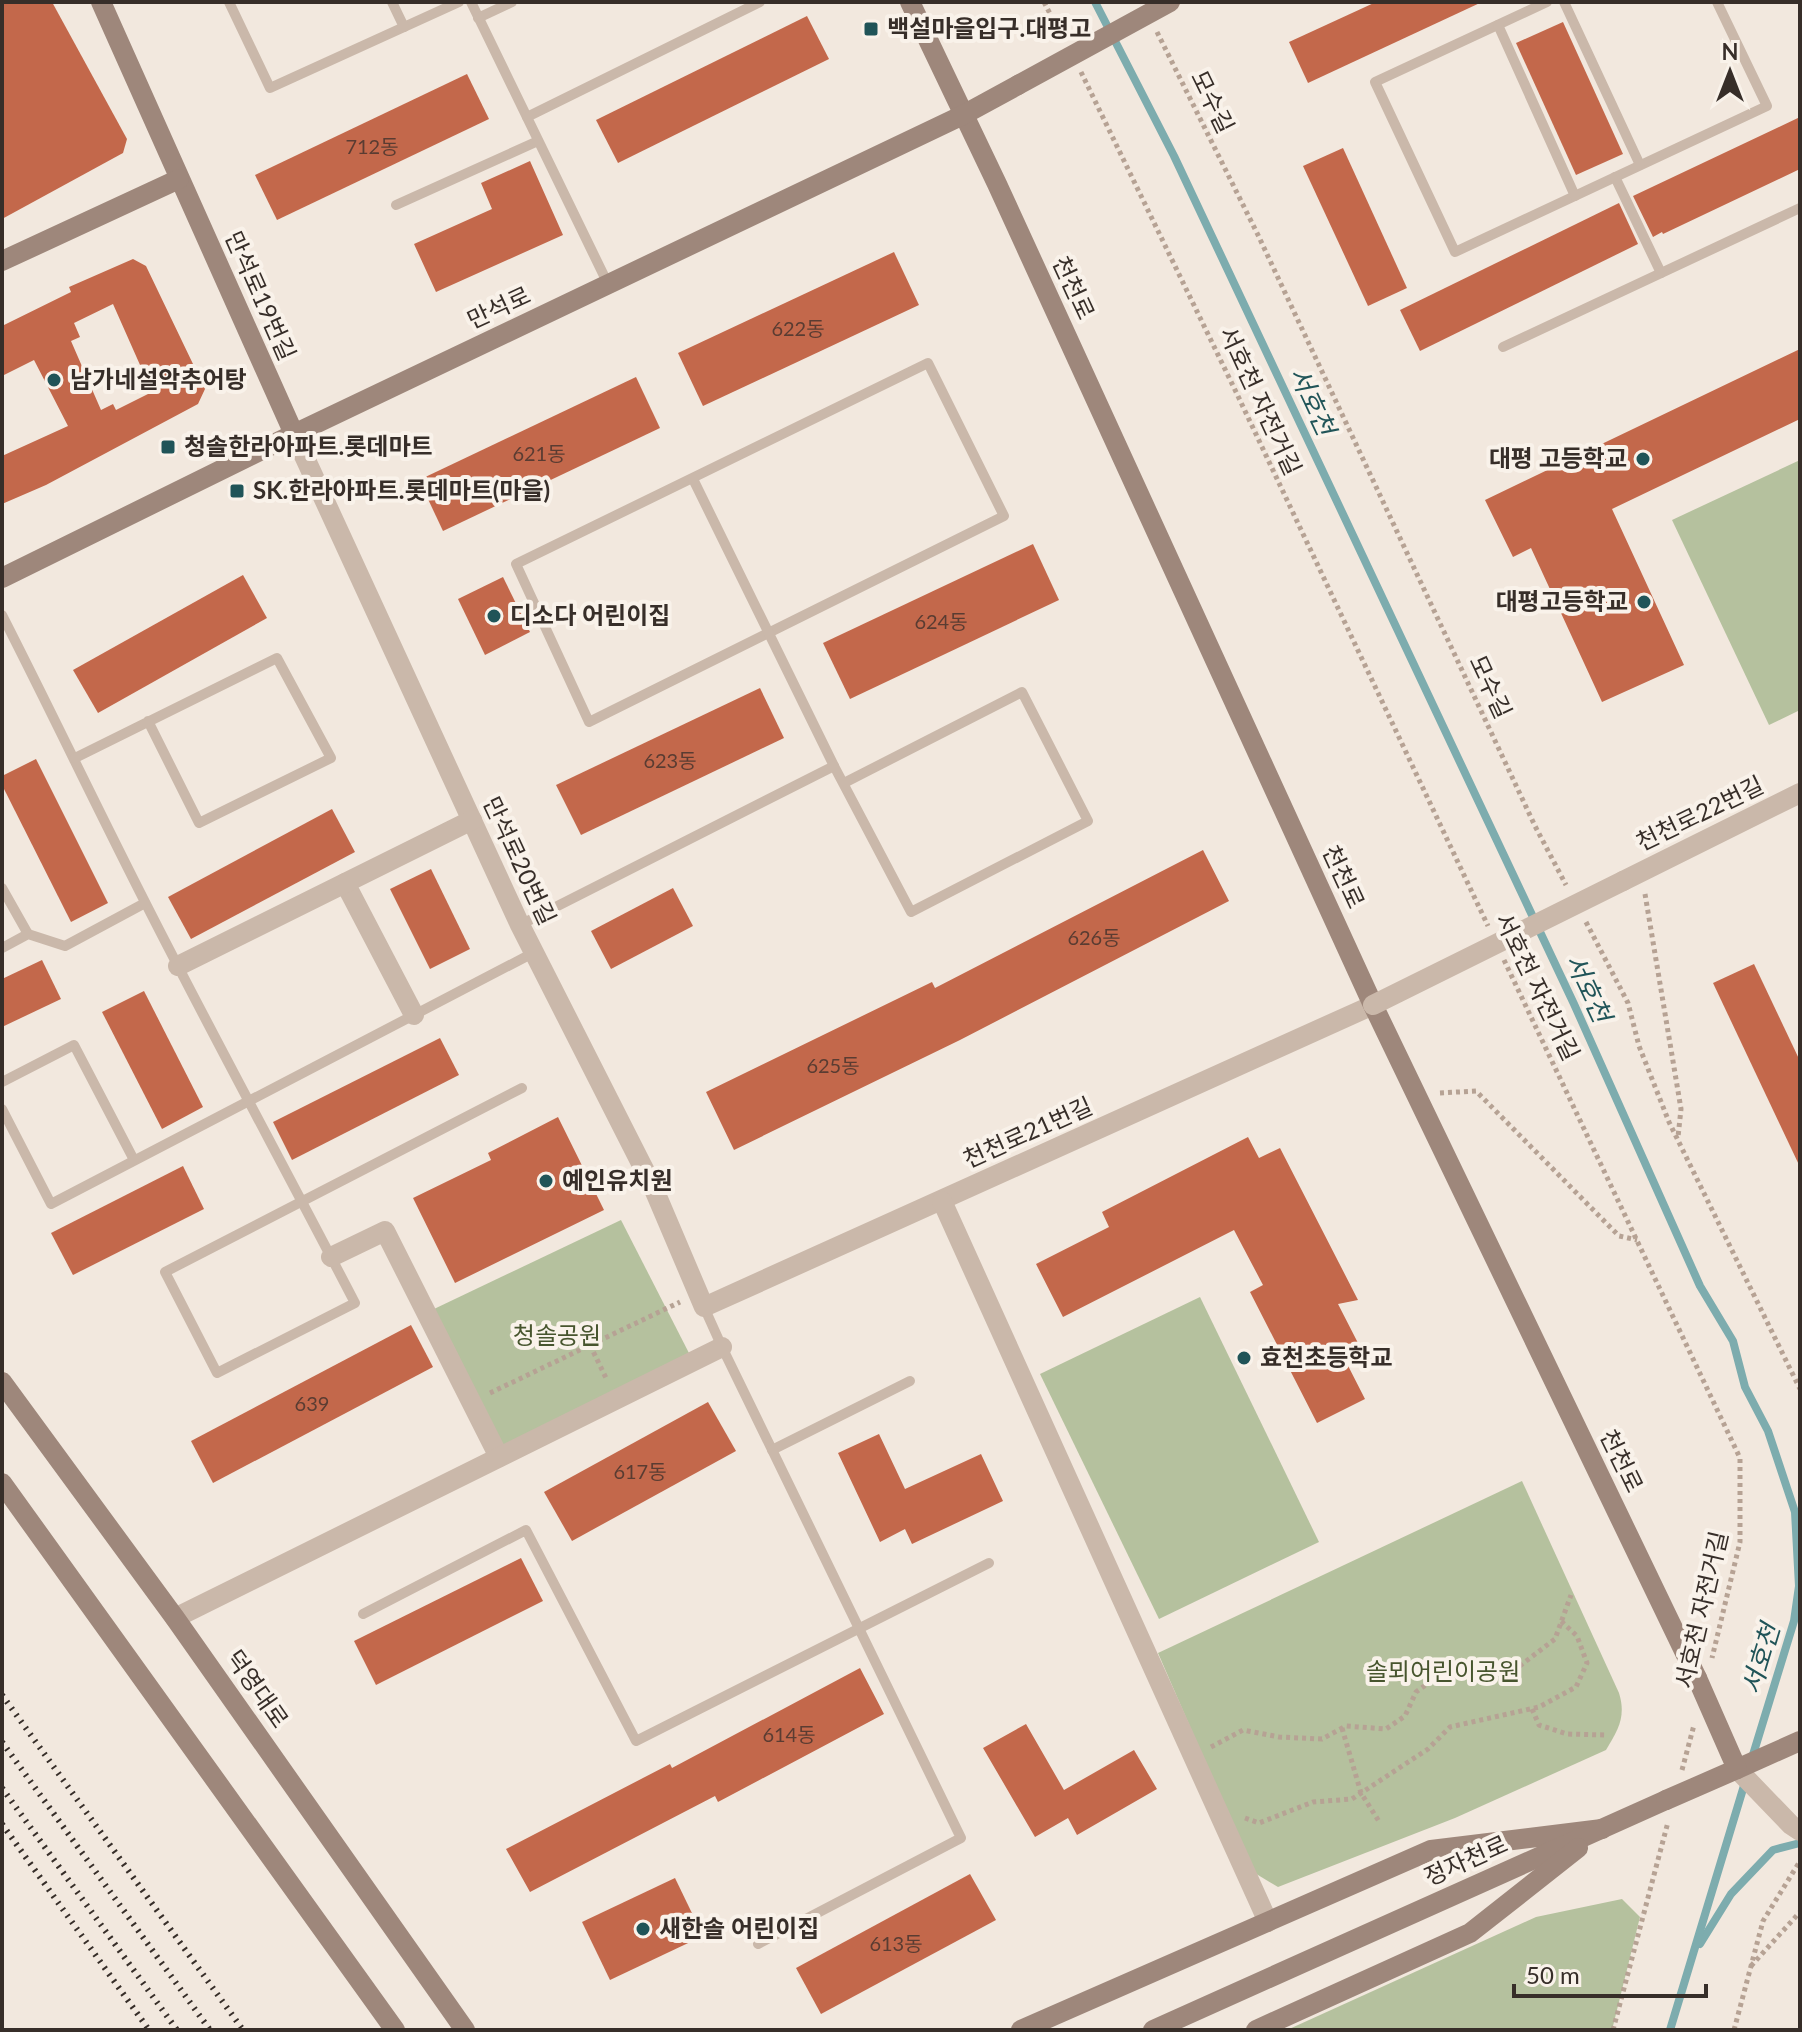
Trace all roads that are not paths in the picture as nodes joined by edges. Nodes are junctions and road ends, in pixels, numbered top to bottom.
1 (101, 2) edge
2 (229, 2) edge
3 (392, 2) edge
4 (459, 2) edge
5 (471, 2) edge
6 (512, 2) edge
7 (760, 2) edge
8 (910, 2) edge
9 (1170, 2) edge
10 (1547, 2) edge
11 (1564, 2) edge
12 (1717, 2) edge
13 (478, 18) junction
14 (1498, 25) junction
15 (404, 27) junction
16 (963, 115) junction
17 (527, 117) junction
18 (538, 141) junction
19 (1640, 165) junction
20 (1615, 177) junction
21 (179, 179) junction
22 (1575, 196) junction
23 (396, 205) dead end
24 (1800, 208) edge
25 (2, 261) edge
26 (1661, 273) junction
27 (608, 285) junction
28 (1503, 347) dead end
29 (294, 434) junction
30 (693, 479) junction
31 (2, 578) edge
32 (2, 615) edge
33 (769, 632) junction
34 (148, 721) junction
35 (75, 758) junction
36 (834, 766) junction
37 (844, 783) junction
38 (1800, 793) edge
39 (472, 820) junction
40 (345, 883) junction
41 (2, 888) edge
42 (145, 903) junction
43 (520, 925) junction
44 (28, 934) junction
45 (2, 948) edge
46 (533, 953) junction
47 (178, 966) junction
48 (1373, 1005) junction
49 (414, 1015) junction
50 (2, 1082) edge
51 (522, 1088) dead end
52 (248, 1101) junction
53 (2, 1109) edge
54 (134, 1160) junction
55 (942, 1201) junction
56 (302, 1202) junction
57 (331, 1257) junction
58 (701, 1300) junction
59 (722, 1347) junction
60 (910, 1381) dead end
61 (2, 1382) edge
62 (772, 1450) junction
63 (499, 1457) junction
64 (2, 1483) edge
65 (989, 1563) dead end
66 (363, 1614) dead end
67 (175, 1618) junction
68 (860, 1627) junction
69 (1800, 1741) edge
70 (1738, 1769) junction
71 (1602, 1829) junction
72 (1800, 1831) edge
73 (1268, 1922) junction
74 (758, 1944) dead end
75 (446, 2004) junction
76 (395, 2030) edge
77 (465, 2030) edge
78 (484, 2030) edge
79 (1021, 2030) edge
80 (1153, 2030) edge
81 (1256, 2030) edge

1 - 21 street, 만석로19번길
2 - 15 lane
3 - 15 lane
4 - 15 lane
5 - 13 lane
6 - 13 lane
7 - 17 lane
8 - 16 street, 천천로
9 - 16 street, 만석로, bridge
10 - 14 lane
11 - 19 lane
12 - 19 lane
13 - 17 lane
14 - 22 lane
14 - 22 lane
16 - 27 street, 만석로
16 - 48 street, 천천로
17 - 18 lane
18 - 23 lane
18 - 27 lane
19 - 20 lane
20 - 22 lane
20 - 26 lane
21 - 25 street
21 - 29 street, 만석로19번길
24 - 26 lane
26 - 28 lane
27 - 29 street, 만석로
29 - 31 street, 만석로
29 - 39 street, 만석로20번길
30 - 33 lane
30 - 33 lane
30 - 33 lane
32 - 35 lane
33 - 36 lane
34 - 34 lane
34 - 35 lane
35 - 42 lane
36 - 37 lane
36 - 43 lane
37 - 37 lane
38 - 48 street, 천천로22번길, bridge
39 - 40 street
39 - 43 street, 만석로20번길
40 - 47 street
40 - 49 street
41 - 44 lane
42 - 44 lane
42 - 47 lane
43 - 46 street, 만석로20번길
44 - 45 lane
46 - 49 lane
46 - 58 street, 만석로20번길
47 - 52 lane
48 - 55 street, 천천로21번길
48 - 70 street, 천천로, bridge
49 - 52 lane
50 - 54 lane
51 - 56 lane
52 - 54 lane
52 - 56 lane
53 - 54 lane
55 - 58 street, 천천로21번길
55 - 73 street
56 - 57 lane
56 - 57 lane
57 - 63 street
58 - 59 lane
59 - 62 lane
59 - 63 street
60 - 62 lane
61 - 67 street, 덕영대로
62 - 68 lane
63 - 67 street
64 - 76 street
65 - 68 lane
66 - 68 lane
67 - 75 street, 덕영대로
68 - 74 lane
69 - 70 street, 정자천로
70 - 71 street, 정자천로, bridge
70 - 72 street
71 - 73 street
71 - 80 street, 정자천로
71 - 81 street
73 - 79 street
75 - 77 street, 덕영대로
75 - 78 street

